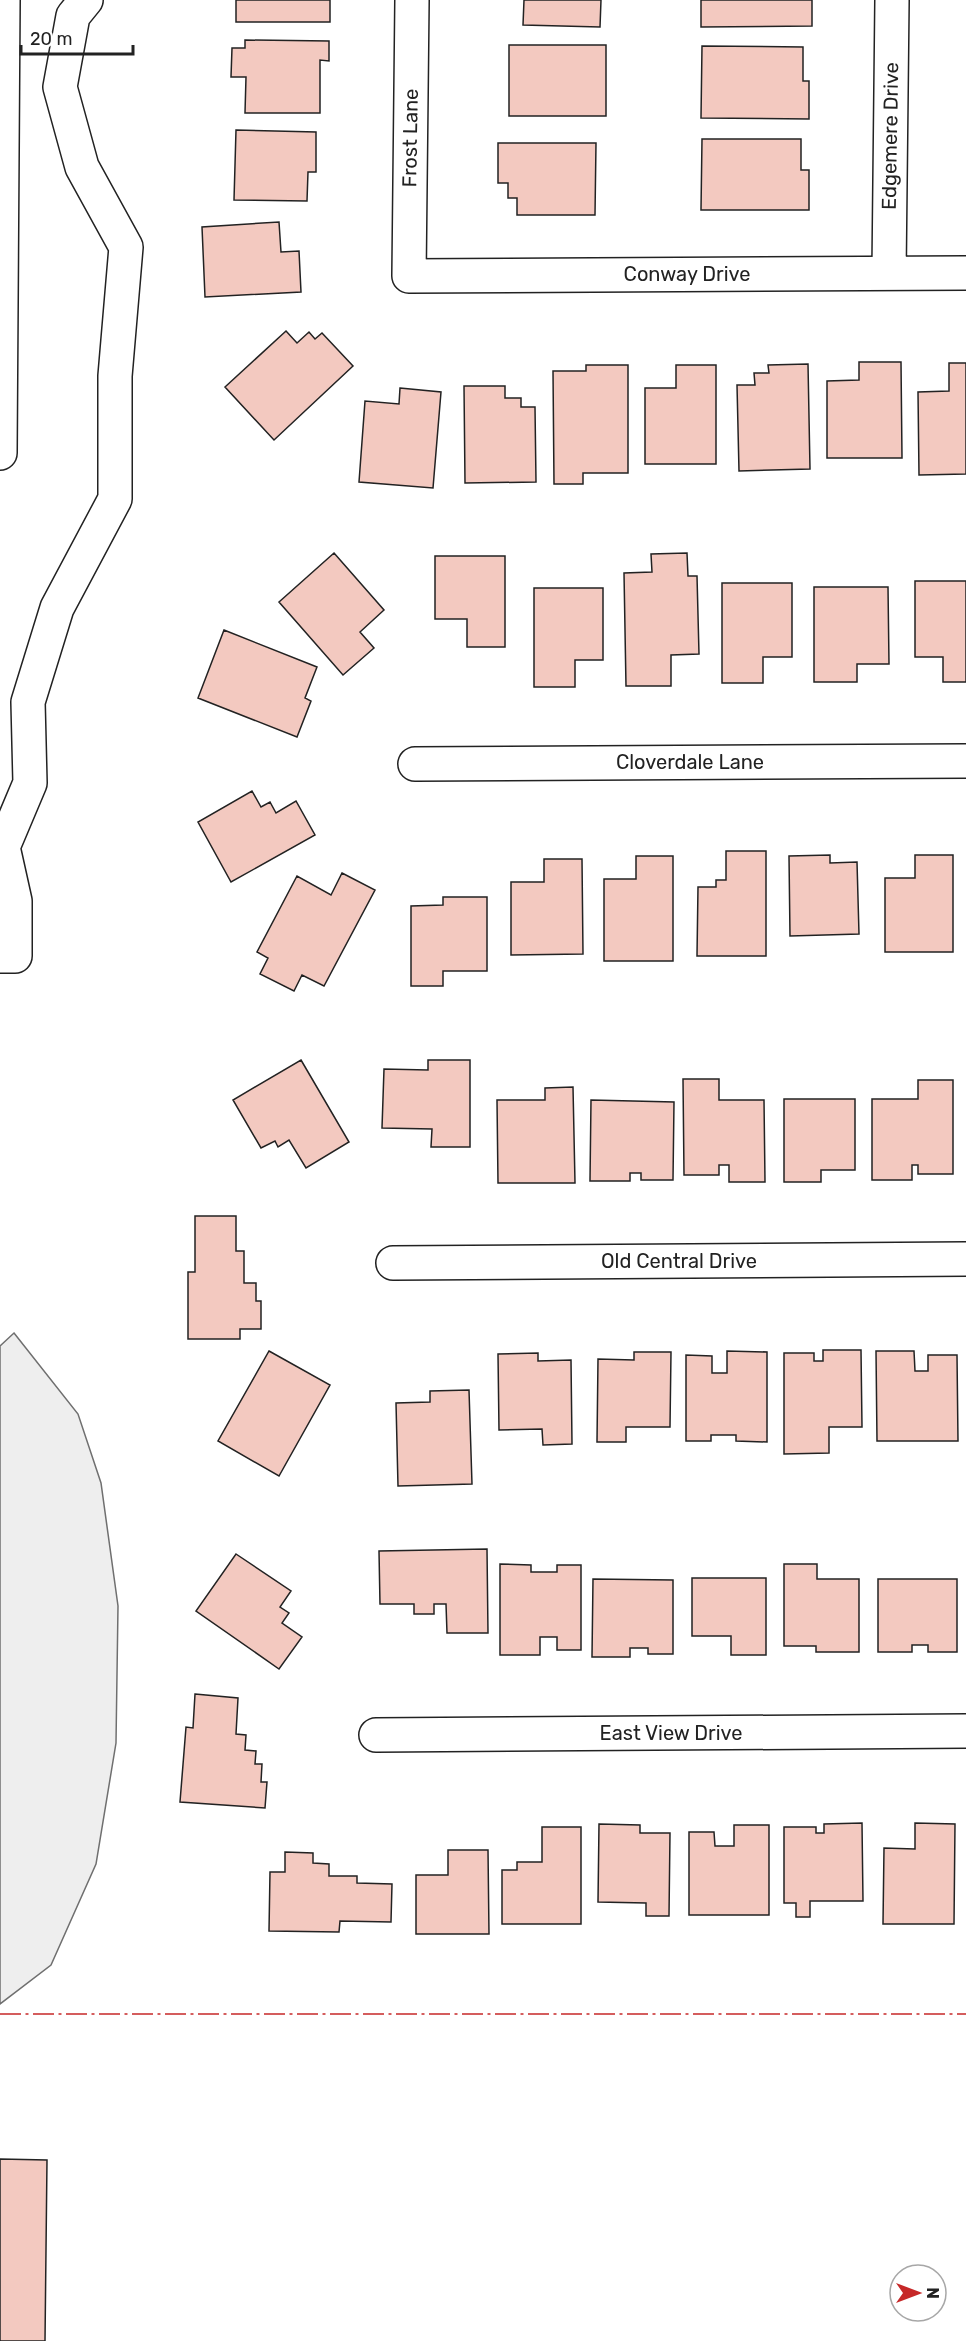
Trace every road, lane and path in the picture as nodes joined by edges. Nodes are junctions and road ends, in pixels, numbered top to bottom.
1 (3, 0) edge
2 (86, 0) edge
3 (412, 0) edge
4 (892, 0) edge
5 (889, 273) junction
6 (966, 273) edge
7 (408, 276) joint
8 (0, 453) edge
9 (966, 760) edge
10 (415, 764) dead end
11 (1, 847) edge
12 (0, 956) edge
13 (966, 1259) edge
14 (393, 1263) dead end
15 (966, 1731) edge
16 (376, 1735) dead end

1 - 8 street
2 - 11 street
3 - 7 street, Frost Lane
4 - 5 street, Edgemere Drive
5 - 6 street, Conway Drive
5 - 7 street, Conway Drive
9 - 10 street, Cloverdale Lane
11 - 12 street
13 - 14 street, Old Central Drive
15 - 16 street, East View Drive

